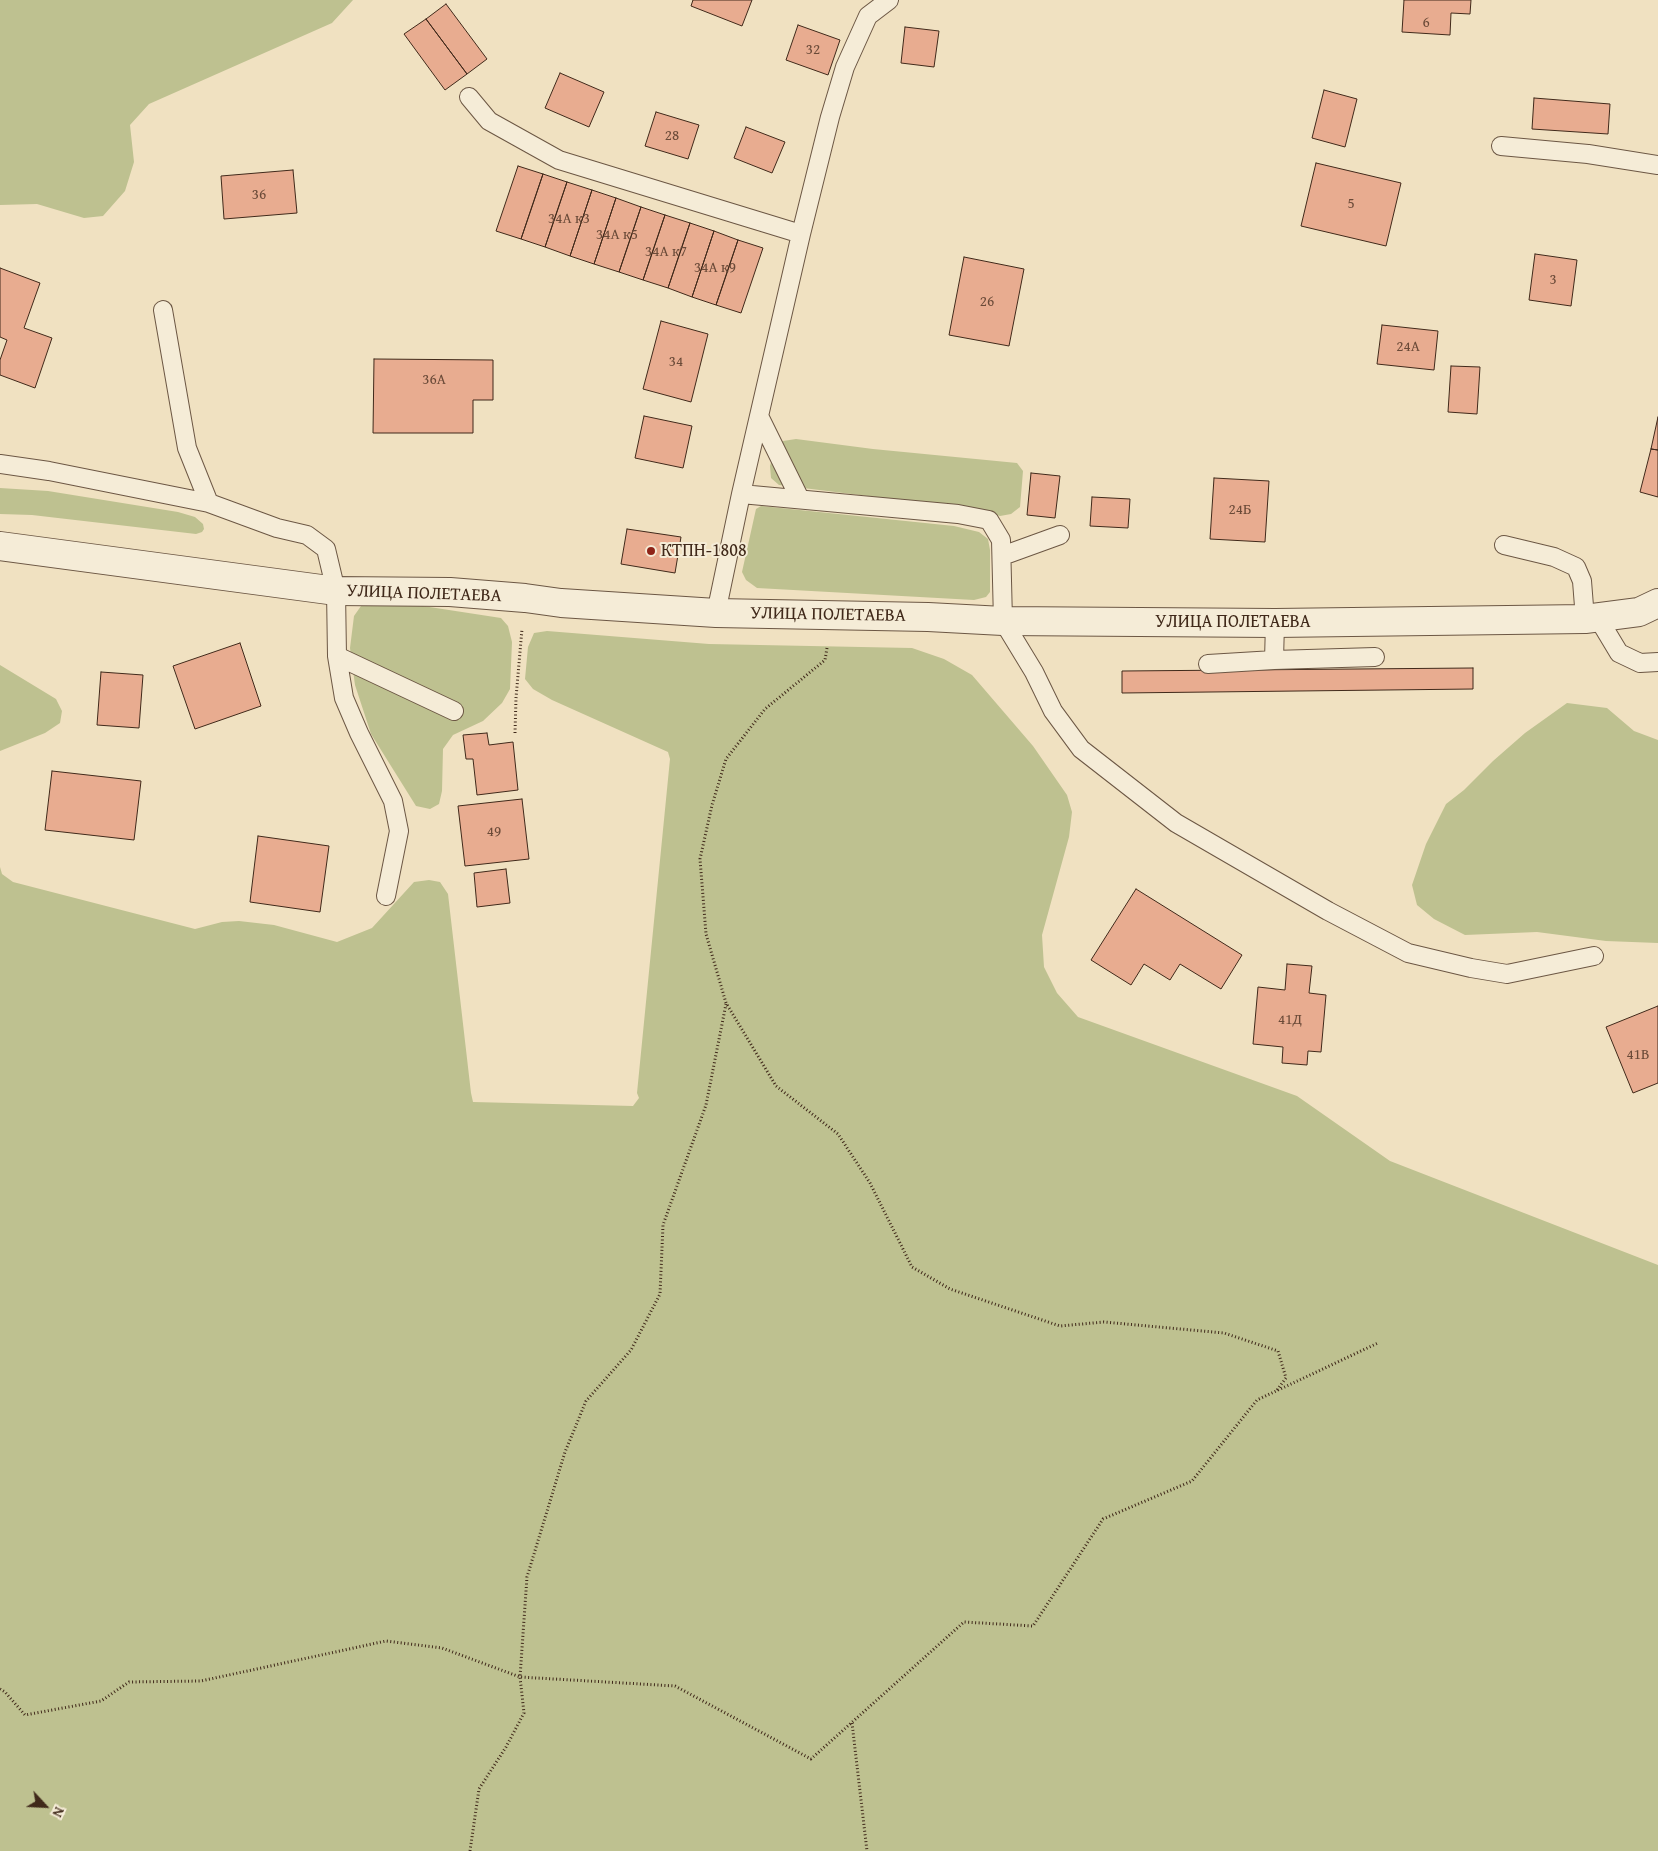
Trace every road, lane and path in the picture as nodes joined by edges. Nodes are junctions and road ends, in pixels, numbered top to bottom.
1 (889, 0) edge
2 (469, 98) dead end
3 (1501, 146) dead end
4 (1658, 165) edge
5 (801, 234) junction
6 (163, 310) dead end
7 (759, 416) junction
8 (0, 464) edge
9 (741, 494) junction
10 (800, 500) junction
11 (210, 503) junction
12 (1060, 535) dead end
13 (1504, 545) dead end
14 (0, 546) edge
15 (1002, 556) junction
16 (336, 591) junction
17 (1658, 603) edge
18 (716, 613) junction
19 (833, 615) junction
20 (1591, 619) junction
21 (1003, 621) junction
22 (1274, 623) junction
23 (523, 627) dead end
24 (337, 656) junction
25 (1375, 658) dead end
26 (1274, 660) junction
27 (1658, 662) edge
28 (1208, 664) dead end
29 (454, 711) dead end
30 (515, 733) dead end
31 (386, 896) dead end
32 (1594, 956) dead end
33 (726, 1003) junction
34 (1378, 1343) dead end
35 (1277, 1390) junction
36 (520, 1677) junction
37 (0, 1689) edge
38 (852, 1722) junction
39 (470, 1851) edge
40 (867, 1851) edge

1 - 5 lane
2 - 5 lane
3 - 4 lane
5 - 7 lane
6 - 11 lane
7 - 9 lane
7 - 10 lane
8 - 11 lane
9 - 10 lane
9 - 18 lane
10 - 15 lane
11 - 16 lane
12 - 15 lane
13 - 20 lane
14 - 16 street, УЛИЦА ПОЛЕТАЕВА
15 - 21 lane
16 - 18 street, УЛИЦА ПОЛЕТАЕВА
16 - 24 lane
17 - 20 street, УЛИЦА ПОЛЕТАЕВА
18 - 19 street, УЛИЦА ПОЛЕТАЕВА
19 - 21 street, УЛИЦА ПОЛЕТАЕВА
19 - 33 path
20 - 22 street, УЛИЦА ПОЛЕТАЕВА
20 - 27 lane
21 - 22 street, УЛИЦА ПОЛЕТАЕВА
21 - 32 lane
22 - 26 lane
23 - 30 path
24 - 29 lane
24 - 31 lane
25 - 26 lane
26 - 28 lane
33 - 35 path
33 - 36 path
34 - 35 path
35 - 38 path
36 - 37 path
36 - 38 path
36 - 39 path
38 - 40 path

